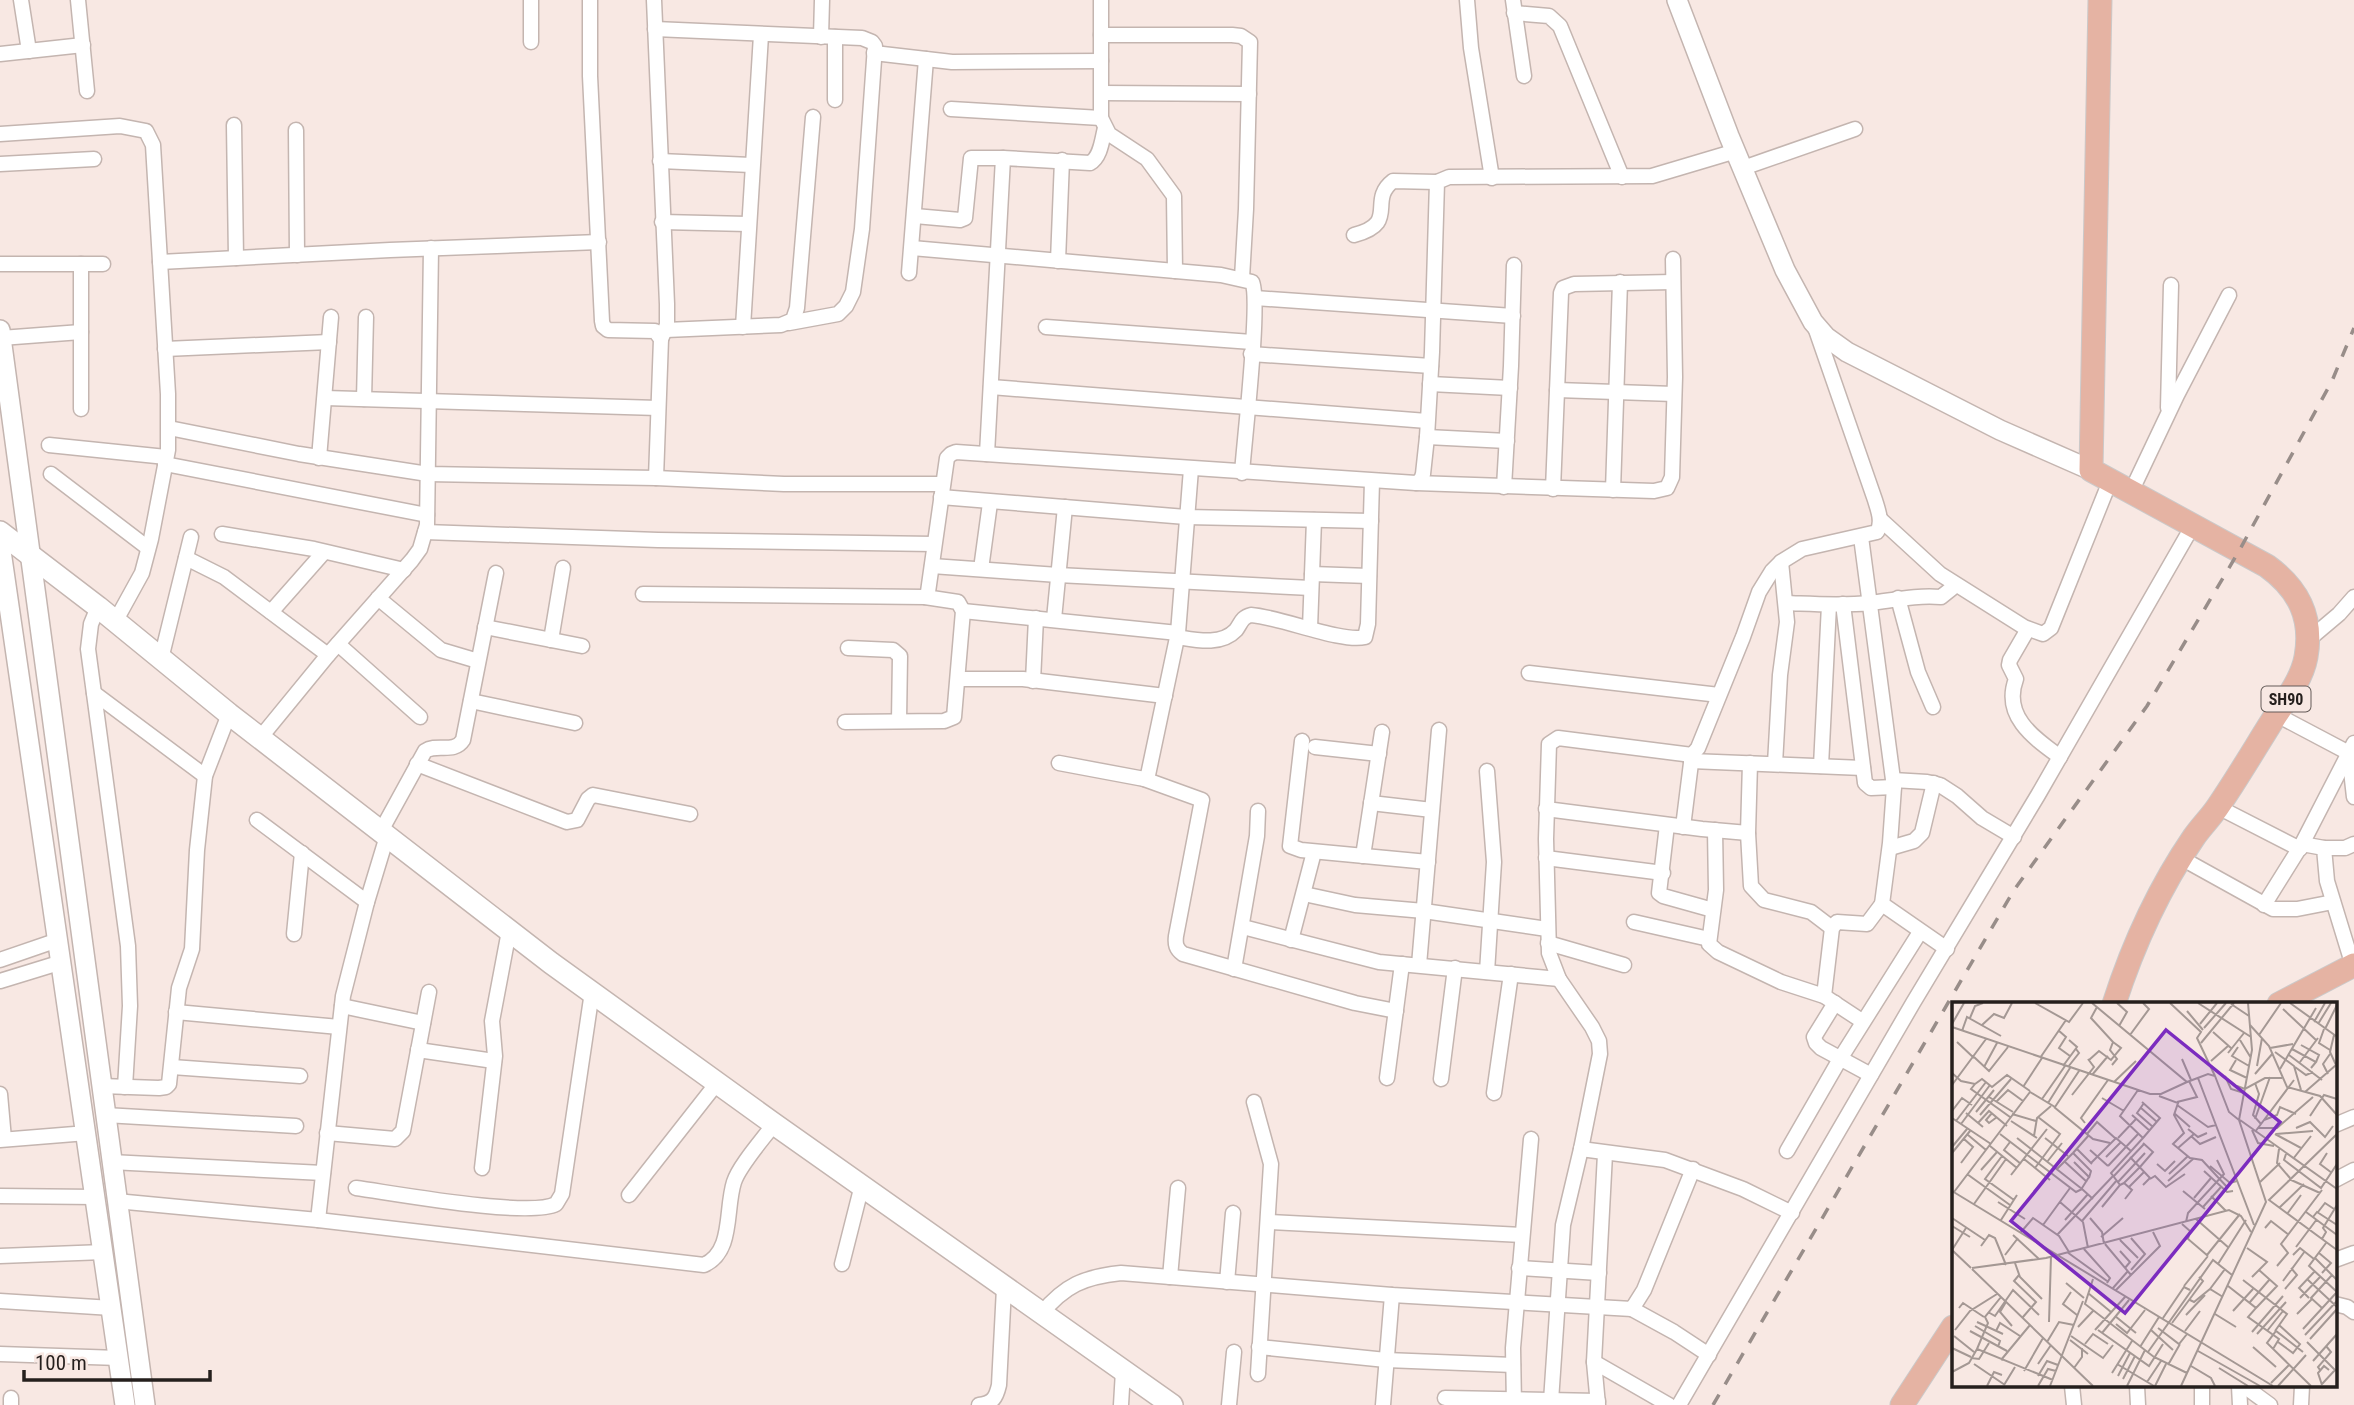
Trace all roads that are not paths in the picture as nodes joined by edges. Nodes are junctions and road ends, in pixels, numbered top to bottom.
1 (21, 0) edge
2 (78, 0) edge
3 (531, 0) edge
4 (590, 0) edge
5 (654, 0) edge
6 (822, 0) edge
7 (1101, 0) edge
8 (1466, 0) edge
9 (1677, 0) edge
10 (2100, 0) edge
11 (1514, 6) edge
12 (655, 29) junction
13 (761, 35) junction
14 (1101, 35) junction
15 (828, 37) junction
16 (531, 42) dead end
17 (83, 45) junction
18 (29, 51) junction
19 (874, 53) junction
20 (0, 54) edge
21 (926, 59) junction
22 (1101, 61) junction
23 (1524, 76) dead end
24 (87, 91) dead end
25 (1102, 93) junction
26 (1249, 94) junction
27 (835, 100) dead end
28 (951, 109) dead end
29 (813, 117) dead end
30 (1103, 123) junction
31 (234, 125) dead end
32 (1855, 129) dead end
33 (296, 130) dead end
34 (0, 134) edge
35 (1003, 158) junction
36 (94, 159) dead end
37 (1739, 159) junction
38 (1062, 160) junction
39 (660, 161) junction
40 (0, 164) edge
41 (751, 165) junction
42 (1622, 177) junction
43 (1492, 178) junction
44 (1437, 182) junction
45 (915, 216) junction
46 (663, 222) junction
47 (748, 225) junction
48 (1354, 235) dead end
49 (599, 242) junction
50 (431, 248) junction
51 (912, 248) junction
52 (297, 255) junction
53 (999, 256) junction
54 (236, 258) junction
55 (1673, 259) dead end
56 (1058, 261) junction
57 (160, 262) junction
58 (0, 264) edge
59 (81, 264) junction
60 (103, 264) dead end
61 (1514, 265) dead end
62 (1175, 271) junction
63 (909, 272) dead end
64 (1242, 278) junction
65 (1620, 282) junction
66 (1674, 282) junction
67 (2171, 285) dead end
68 (2229, 295) dead end
69 (1255, 298) junction
70 (1433, 311) junction
71 (1513, 316) junction
72 (331, 317) dead end
73 (366, 317) dead end
74 (1813, 322) junction
75 (789, 323) junction
76 (743, 327) junction
77 (1046, 327) dead end
78 (81, 332) junction
79 (1, 334) edge
80 (663, 335) junction
81 (329, 342) junction
82 (1252, 348) junction
83 (165, 349) junction
84 (1431, 366) junction
85 (1430, 384) junction
86 (991, 387) junction
87 (1510, 388) junction
88 (1557, 390) junction
89 (1616, 392) junction
90 (1674, 394) junction
91 (325, 397) junction
92 (364, 399) junction
93 (429, 400) junction
94 (658, 408) junction
95 (1247, 408) junction
96 (81, 409) dead end
97 (2168, 412) junction
98 (1427, 421) junction
99 (169, 428) junction
100 (1427, 437) junction
101 (1507, 441) junction
102 (49, 444) dead end
103 (987, 454) junction
104 (319, 457) junction
105 (166, 461) junction
106 (1191, 469) junction
107 (1242, 473) junction
108 (51, 474) dead end
109 (428, 474) junction
110 (2101, 476) junction
111 (656, 478) junction
112 (1372, 481) junction
113 (1416, 484) junction
114 (1504, 487) junction
115 (1553, 489) junction
116 (1613, 490) junction
117 (942, 491) junction
118 (2131, 492) junction
119 (990, 503) junction
120 (1065, 507) junction
121 (427, 514) junction
122 (1186, 517) junction
123 (1880, 519) junction
124 (1314, 520) junction
125 (1371, 521) junction
126 (2192, 527) junction
127 (425, 532) junction
128 (222, 534) dead end
129 (2, 537) edge
130 (191, 537) dead end
131 (1861, 537) junction
132 (934, 544) junction
133 (148, 548) junction
134 (27, 552) junction
135 (324, 552) junction
136 (186, 558) junction
137 (1781, 562) junction
138 (932, 566) junction
139 (563, 568) dead end
140 (981, 569) junction
141 (404, 570) junction
142 (496, 573) dead end
143 (1058, 575) junction
144 (1369, 576) junction
145 (1311, 581) junction
146 (1180, 582) junction
147 (1956, 585) junction
148 (643, 594) dead end
149 (925, 597) junction
150 (2354, 597) edge
151 (379, 598) junction
152 (1898, 598) junction
153 (1786, 603) junction
154 (1869, 603) junction
155 (1836, 604) junction
156 (98, 607) junction
157 (963, 611) junction
158 (271, 612) junction
159 (1036, 618) junction
160 (1055, 620) junction
161 (115, 622) junction
162 (485, 627) junction
163 (1310, 628) junction
164 (2028, 629) junction
165 (1177, 635) junction
166 (551, 640) junction
167 (2307, 641) junction
168 (582, 646) dead end
169 (848, 648) dead end
170 (333, 650) junction
171 (161, 659) junction
172 (478, 661) junction
173 (1529, 673) dead end
174 (958, 679) junction
175 (1033, 681) junction
176 (94, 693) junction
177 (1719, 695) junction
178 (1165, 696) junction
179 (471, 701) junction
180 (1933, 708) dead end
181 (229, 714) junction
182 (2277, 715) junction
183 (420, 717) dead end
184 (900, 721) junction
185 (845, 722) dead end
186 (575, 723) dead end
187 (1439, 730) dead end
188 (1382, 732) dead end
189 (260, 738) junction
190 (2351, 748) edge
191 (1379, 754) junction
192 (2060, 757) junction
193 (1691, 758) junction
194 (1059, 763) dead end
195 (1750, 763) junction
196 (417, 764) junction
197 (1775, 764) junction
198 (1821, 766) junction
199 (1863, 768) junction
200 (1487, 771) dead end
201 (205, 775) junction
202 (1144, 779) junction
203 (1894, 783) junction
204 (1934, 783) junction
205 (2354, 797) edge
206 (1371, 803) junction
207 (2218, 807) junction
208 (1546, 809) junction
209 (1432, 810) junction
210 (1258, 811) dead end
211 (690, 814) dead end
212 (257, 820) dead end
213 (1667, 825) junction
214 (1683, 827) junction
215 (1715, 830) junction
216 (1748, 833) junction
217 (384, 834) junction
218 (2014, 837) junction
219 (2354, 844) edge
220 (2301, 847) junction
221 (1890, 848) junction
222 (2324, 848) junction
223 (1314, 852) junction
224 (302, 853) junction
225 (1363, 856) junction
226 (1546, 858) junction
227 (2181, 858) junction
228 (1428, 862) junction
229 (1663, 873) junction
230 (1304, 894) junction
231 (367, 902) junction
232 (2333, 902) junction
233 (1882, 904) junction
234 (2264, 905) junction
235 (1713, 910) junction
236 (1424, 911) junction
237 (1491, 920) junction
238 (1634, 922) dead end
239 (1242, 927) junction
240 (1832, 928) junction
241 (509, 931) junction
242 (1920, 932) junction
243 (294, 934) dead end
244 (1548, 936) junction
245 (1709, 939) junction
246 (58, 940) junction
247 (1291, 940) junction
248 (1947, 949) junction
249 (0, 960) edge
250 (62, 961) junction
251 (1402, 964) junction
252 (1419, 965) junction
253 (1624, 965) dead end
254 (2353, 965) edge
255 (1455, 968) junction
256 (1234, 969) junction
257 (1487, 972) junction
258 (1511, 974) junction
259 (1559, 979) junction
260 (0, 981) edge
261 (429, 992) dead end
262 (592, 992) junction
263 (1830, 1000) junction
264 (2115, 1002) edge
265 (2283, 1002) edge
266 (342, 1006) junction
267 (1396, 1011) junction
268 (176, 1012) junction
269 (1863, 1021) junction
270 (423, 1023) junction
271 (339, 1027) junction
272 (418, 1050) junction
273 (1840, 1059) junction
274 (494, 1061) junction
275 (172, 1067) junction
276 (1871, 1075) junction
277 (300, 1076) dead end
278 (1387, 1078) dead end
279 (1441, 1079) dead end
280 (717, 1083) junction
281 (102, 1086) junction
282 (125, 1087) junction
283 (1494, 1093) dead end
284 (0, 1094) edge
285 (1254, 1102) dead end
286 (105, 1115) junction
287 (2354, 1117) edge
288 (774, 1124) junction
289 (2336, 1125) edge
290 (296, 1126) dead end
291 (86, 1133) junction
292 (327, 1133) junction
293 (1531, 1139) dead end
294 (2, 1140) edge
295 (1581, 1150) junction
296 (1787, 1152) dead end
297 (1605, 1154) junction
298 (111, 1162) junction
299 (482, 1168) dead end
300 (1693, 1169) junction
301 (2354, 1170) edge
302 (323, 1173) junction
303 (2336, 1179) edge
304 (862, 1185) junction
305 (356, 1188) dead end
306 (1178, 1188) dead end
307 (629, 1195) dead end
308 (0, 1196) edge
309 (96, 1197) junction
310 (117, 1202) junction
311 (1233, 1213) dead end
312 (1792, 1213) junction
313 (318, 1220) junction
314 (1268, 1222) junction
315 (1522, 1235) junction
316 (104, 1252) junction
317 (2354, 1253) edge
318 (0, 1256) edge
319 (2336, 1260) edge
320 (842, 1264) dead end
321 (1519, 1268) junction
322 (1561, 1271) junction
323 (1599, 1273) junction
324 (1170, 1277) junction
325 (1227, 1282) junction
326 (1265, 1285) junction
327 (1004, 1288) junction
328 (1392, 1295) junction
329 (0, 1301) edge
330 (1516, 1303) junction
331 (2336, 1304) edge
332 (1559, 1306) junction
333 (112, 1308) junction
334 (1596, 1308) junction
335 (1632, 1309) junction
336 (2354, 1312) edge
337 (1041, 1314) junction
338 (1952, 1328) edge
339 (1259, 1347) junction
340 (1234, 1352) dead end
341 (0, 1354) edge
342 (1709, 1355) junction
343 (119, 1358) junction
344 (1386, 1360) junction
345 (1594, 1362) junction
346 (1513, 1365) junction
347 (1123, 1371) junction
348 (1258, 1374) dead end
349 (2245, 1388) edge
350 (1445, 1398) dead end
351 (996, 1400) edge
352 (1551, 1401) junction
353 (1514, 1403) edge
354 (1598, 1403) edge
355 (125, 1405) edge
356 (145, 1405) edge
357 (979, 1405) edge
358 (1121, 1405) edge
359 (1172, 1405) edge
360 (1229, 1405) edge
361 (1383, 1405) edge
362 (1669, 1405) edge
363 (1679, 1405) edge
364 (1902, 1405) edge
365 (2270, 1405) edge

1 - 18 street
2 - 17 street
3 - 16 street
4 - 49 street
5 - 12 street
6 - 15 street
7 - 14 street
8 - 43 street
9 - 37 street
10 - 110 main road
11 - 23 street
11 - 42 street
12 - 13 street
12 - 39 street
13 - 15 street
13 - 41 street
14 - 22 street
14 - 26 street
15 - 19 street
15 - 27 street
17 - 18 street
17 - 24 street
18 - 20 street
19 - 21 street
19 - 75 street
21 - 22 street
21 - 45 street
22 - 25 street
25 - 26 street
25 - 30 street
26 - 64 street
28 - 30 street
29 - 75 street
30 - 38 street
30 - 62 street
31 - 54 street
32 - 37 street
33 - 52 street
34 - 57 street
35 - 38 street
35 - 45 street
35 - 53 street
36 - 40 street
37 - 42 street
37 - 74 street
38 - 56 street
39 - 41 street
39 - 46 street
41 - 47 street
42 - 43 street
43 - 44 street
44 - 48 street
44 - 70 street
45 - 51 street
46 - 47 street
46 - 80 street
47 - 76 street
49 - 50 street
49 - 80 street
50 - 52 street
50 - 93 street
51 - 53 street
51 - 63 street
52 - 54 street
53 - 56 street
53 - 86 street
54 - 57 street
55 - 66 street
56 - 62 street
57 - 83 street
58 - 59 street
59 - 60 street
59 - 78 street
61 - 71 street
62 - 64 street
64 - 69 street
65 - 66 street
65 - 88 street
65 - 89 street
66 - 90 street
67 - 97 street
68 - 97 street
69 - 70 street
69 - 82 street
70 - 71 street
70 - 84 street
71 - 87 street
72 - 81 street
73 - 92 street
74 - 110 street
74 - 123 street
75 - 76 street
76 - 80 street
77 - 82 street
78 - 79 street
78 - 96 street
79 - 134 street
80 - 94 street
81 - 83 street
81 - 91 street
82 - 84 street
82 - 95 street
83 - 99 street
84 - 85 street
85 - 87 street
85 - 98 street
86 - 95 street
86 - 103 street
87 - 101 street
88 - 89 street
88 - 115 street
89 - 90 street
89 - 116 street
90 - 116 street
91 - 92 street
91 - 104 street
92 - 93 street
93 - 94 street
93 - 109 street
94 - 111 street
95 - 98 street
95 - 107 street
97 - 118 street
98 - 100 street
99 - 104 street
99 - 105 street
100 - 101 street
100 - 113 street
101 - 114 street
102 - 105 street
103 - 106 street
103 - 117 street
104 - 109 street
105 - 121 street
105 - 133 street
106 - 107 street
106 - 122 street
107 - 112 street
108 - 133 street
109 - 111 street
109 - 121 street
110 - 118 main road, SH90
110 - 164 street
111 - 117 street
112 - 113 street
112 - 125 street
113 - 114 street
114 - 115 street
115 - 116 street
117 - 119 street
117 - 132 street
118 - 126 main road, SH90
119 - 120 street
119 - 140 street
120 - 122 street
120 - 143 street
121 - 127 street
122 - 124 street
122 - 146 street
123 - 131 street
123 - 147 street
124 - 125 street
124 - 145 street
125 - 144 street
126 - 167 main road, SH90
126 - 192 street
127 - 132 street
127 - 141 street
128 - 135 street
129 - 134 main road
129 - 246 street
130 - 136 street
131 - 137 street
131 - 154 street
132 - 138 street
133 - 161 street
134 - 156 main road
134 - 281 street
135 - 141 street
135 - 158 street
136 - 158 street
136 - 171 street
137 - 153 street
137 - 177 street
138 - 140 street
138 - 149 street
139 - 166 street
140 - 143 street
141 - 151 street
142 - 162 street
143 - 146 street
143 - 160 street
144 - 145 street
144 - 163 street
145 - 146 street
145 - 163 street
146 - 165 street
147 - 152 street
147 - 164 street
148 - 149 street
149 - 157 street
150 - 167 street
151 - 170 street
151 - 172 street
152 - 154 street
152 - 180 street
153 - 155 street
153 - 197 street
154 - 155 street
154 - 203 street
155 - 198 street
155 - 199 street
156 - 161 main road
156 - 176 street
157 - 159 street
157 - 174 street
158 - 170 street
159 - 160 street
159 - 175 street
160 - 165 street
161 - 171 main road
162 - 166 street
162 - 172 street
163 - 165 street
164 - 192 street
165 - 178 street
166 - 168 street
167 - 182 main road, SH90
169 - 184 street
170 - 183 street
170 - 189 street
171 - 181 main road
172 - 179 street
173 - 177 street
174 - 175 street
174 - 184 street
175 - 178 street
176 - 201 street
176 - 282 street
177 - 193 street
178 - 202 street
179 - 186 street
179 - 196 street
181 - 189 main road
181 - 201 street
182 - 190 street
182 - 207 main road, SH90
184 - 185 street
187 - 209 street
188 - 191 street
189 - 217 main road
190 - 205 street
190 - 220 street
191 - 206 street
191 - 223 street
192 - 218 street
193 - 195 street
193 - 208 street
193 - 214 street
194 - 202 street
195 - 197 street
195 - 216 street
196 - 211 street
196 - 217 street
197 - 198 street
198 - 199 street
199 - 203 street
200 - 237 street
201 - 268 street
202 - 256 street
203 - 204 street
203 - 221 street
204 - 218 street
204 - 221 street
206 - 209 street
206 - 225 street
207 - 220 street
207 - 227 main road, SH90
208 - 213 street
208 - 226 street
209 - 228 street
210 - 239 street
212 - 224 street
213 - 214 street
213 - 229 street
214 - 215 street
215 - 216 street
215 - 235 street
216 - 240 street
217 - 231 street
217 - 241 main road
218 - 248 street
219 - 222 street
220 - 222 street
220 - 234 street
221 - 233 street
222 - 232 street
223 - 225 street
223 - 230 street
224 - 231 street
224 - 243 street
225 - 228 street
226 - 229 street
226 - 244 street
227 - 234 street
227 - 264 main road, SH90
228 - 236 street
229 - 235 street
230 - 236 street
230 - 247 street
231 - 266 street
232 - 234 street
232 - 254 street
233 - 240 street
233 - 242 street
235 - 245 street
236 - 237 street
236 - 252 street
237 - 244 street
237 - 257 street
238 - 245 street
239 - 247 street
239 - 256 street
240 - 263 street
241 - 262 main road
241 - 274 street
242 - 248 street
242 - 269 street
244 - 253 street
244 - 259 street
245 - 263 street
246 - 249 street
246 - 250 street
247 - 251 street
248 - 276 street
250 - 260 street
250 - 291 street
251 - 252 street
251 - 267 street
252 - 255 street
254 - 265 main road
255 - 257 street
255 - 279 street
256 - 267 street
257 - 258 street
258 - 259 street
258 - 283 street
259 - 295 street
261 - 270 street
262 - 280 main road
262 - 305 street
263 - 269 street
263 - 273 street
266 - 270 street
266 - 271 street
267 - 278 street
268 - 271 street
268 - 275 street
269 - 273 street
270 - 272 street
271 - 292 street
272 - 274 street
272 - 292 street
273 - 276 street
273 - 296 street
274 - 299 street
275 - 277 street
275 - 282 street
276 - 312 street
280 - 288 main road
280 - 307 street
281 - 282 street
281 - 286 street
284 - 294 street
285 - 314 street
286 - 290 street
286 - 298 street
287 - 289 street
288 - 304 main road
288 - 313 street
291 - 294 street
291 - 309 street
292 - 302 street
293 - 315 street
295 - 297 street
295 - 322 street
297 - 300 street
297 - 323 street
298 - 302 street
298 - 310 street
300 - 312 street
300 - 335 street
301 - 303 street
302 - 313 street
304 - 320 street
304 - 327 main road
306 - 324 street
308 - 309 street
309 - 316 street
310 - 313 street
310 - 356 street
311 - 325 street
312 - 342 street
314 - 315 street
314 - 326 street
315 - 321 street
316 - 318 street
316 - 333 street
317 - 319 street
321 - 322 street
321 - 330 street
322 - 323 street
322 - 332 street
323 - 334 street
324 - 325 street
324 - 337 street
325 - 326 street
326 - 328 street
326 - 339 street
327 - 337 main road
327 - 351 street
328 - 330 street
328 - 344 street
329 - 333 street
330 - 332 street
330 - 346 street
331 - 336 street
332 - 334 street
332 - 352 street
333 - 343 street
334 - 335 street
334 - 345 street
335 - 342 street
337 - 347 main road
338 - 364 main road
339 - 344 street
339 - 348 street
340 - 360 street
341 - 343 street
342 - 363 street
343 - 355 street
344 - 346 street
344 - 361 street
345 - 354 street
345 - 362 street
346 - 353 street
347 - 358 street
347 - 359 main road
349 - 365 street
350 - 353 street
351 - 357 street
352 - 353 street
352 - 354 street

